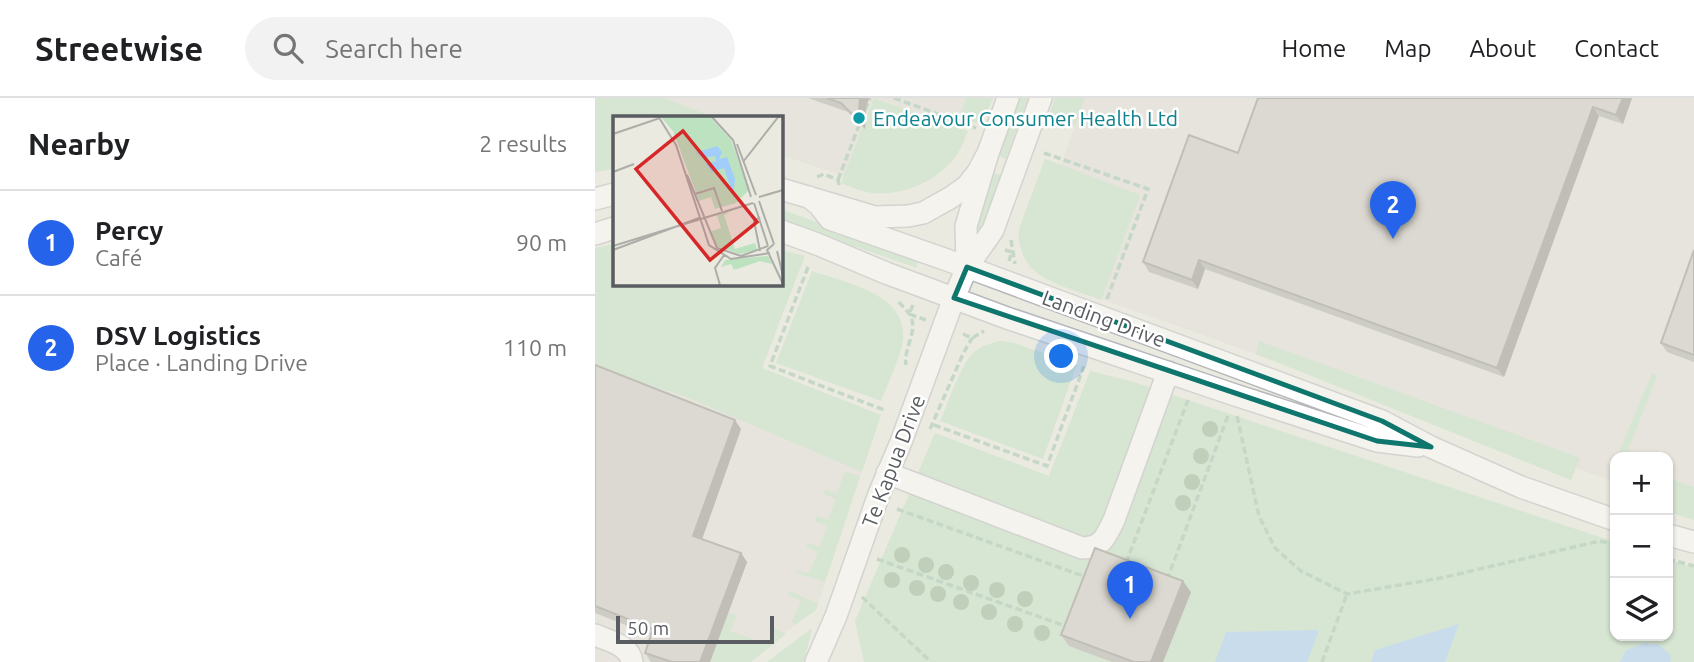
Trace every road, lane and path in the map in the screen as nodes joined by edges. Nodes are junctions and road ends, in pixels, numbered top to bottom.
1 (870, 98) edge
2 (894, 98) edge
3 (1008, 98) edge
4 (1041, 98) edge
5 (972, 138) dead end
6 (1042, 152) dead end
7 (988, 153) junction
8 (824, 174) dead end
9 (838, 180) junction
10 (840, 188) dead end
11 (782, 189) edge
12 (613, 194) edge
13 (809, 197) junction
14 (595, 199) edge
15 (613, 228) edge
16 (782, 231) edge
17 (1013, 232) dead end
18 (595, 234) edge
19 (1002, 248) dead end
20 (1012, 252) junction
21 (808, 267) dead end
22 (967, 267) junction
23 (1016, 267) dead end
24 (954, 298) junction
25 (897, 300) dead end
26 (914, 301) dead end
27 (1105, 306) dead end
28 (909, 314) junction
29 (920, 318) dead end
30 (986, 324) dead end
31 (967, 335) dead end
32 (972, 338) junction
33 (1086, 361) dead end
34 (906, 368) dead end
35 (1168, 372) junction
36 (884, 410) dead end
37 (1235, 411) dead end
38 (1431, 447) junction
39 (887, 473) junction
40 (1610, 518) edge
41 (1673, 537) edge
42 (1694, 542) edge
43 (1610, 544) edge
44 (1673, 560) edge
45 (1694, 566) edge
46 (1347, 594) junction
47 (861, 596) dead end
48 (595, 635) edge
49 (818, 660) edge
50 (632, 662) edge
51 (931, 662) edge
52 (1322, 662) edge

1 - 9 path
2 - 5 path
3 - 7 street, Te Kapua Drive
4 - 22 street, Te Kapua Drive
6 - 27 path
7 - 13 street
7 - 22 street, Te Kapua Drive
8 - 9 path
9 - 10 path
11 - 13 street, Landing Drive
12 - 14 street
13 - 22 street, Landing Drive
15 - 18 street
16 - 24 street, Landing Drive
17 - 20 path
19 - 20 path
20 - 23 path
21 - 36 path
22 - 24 street, Te Kapua Drive
22 - 38 street, Landing Drive
24 - 35 street, Landing Drive
24 - 39 street, Te Kapua Drive
25 - 28 path
26 - 28 path
28 - 29 path
28 - 34 path
30 - 32 path
31 - 32 path
32 - 33 path
35 - 38 street, Landing Drive
35 - 39 street
37 - 46 path
38 - 40 street, Landing Drive
39 - 49 street, Te Kapua Drive
41 - 42 street
43 - 46 path
44 - 45 path
46 - 52 path
47 - 51 path
48 - 50 street

